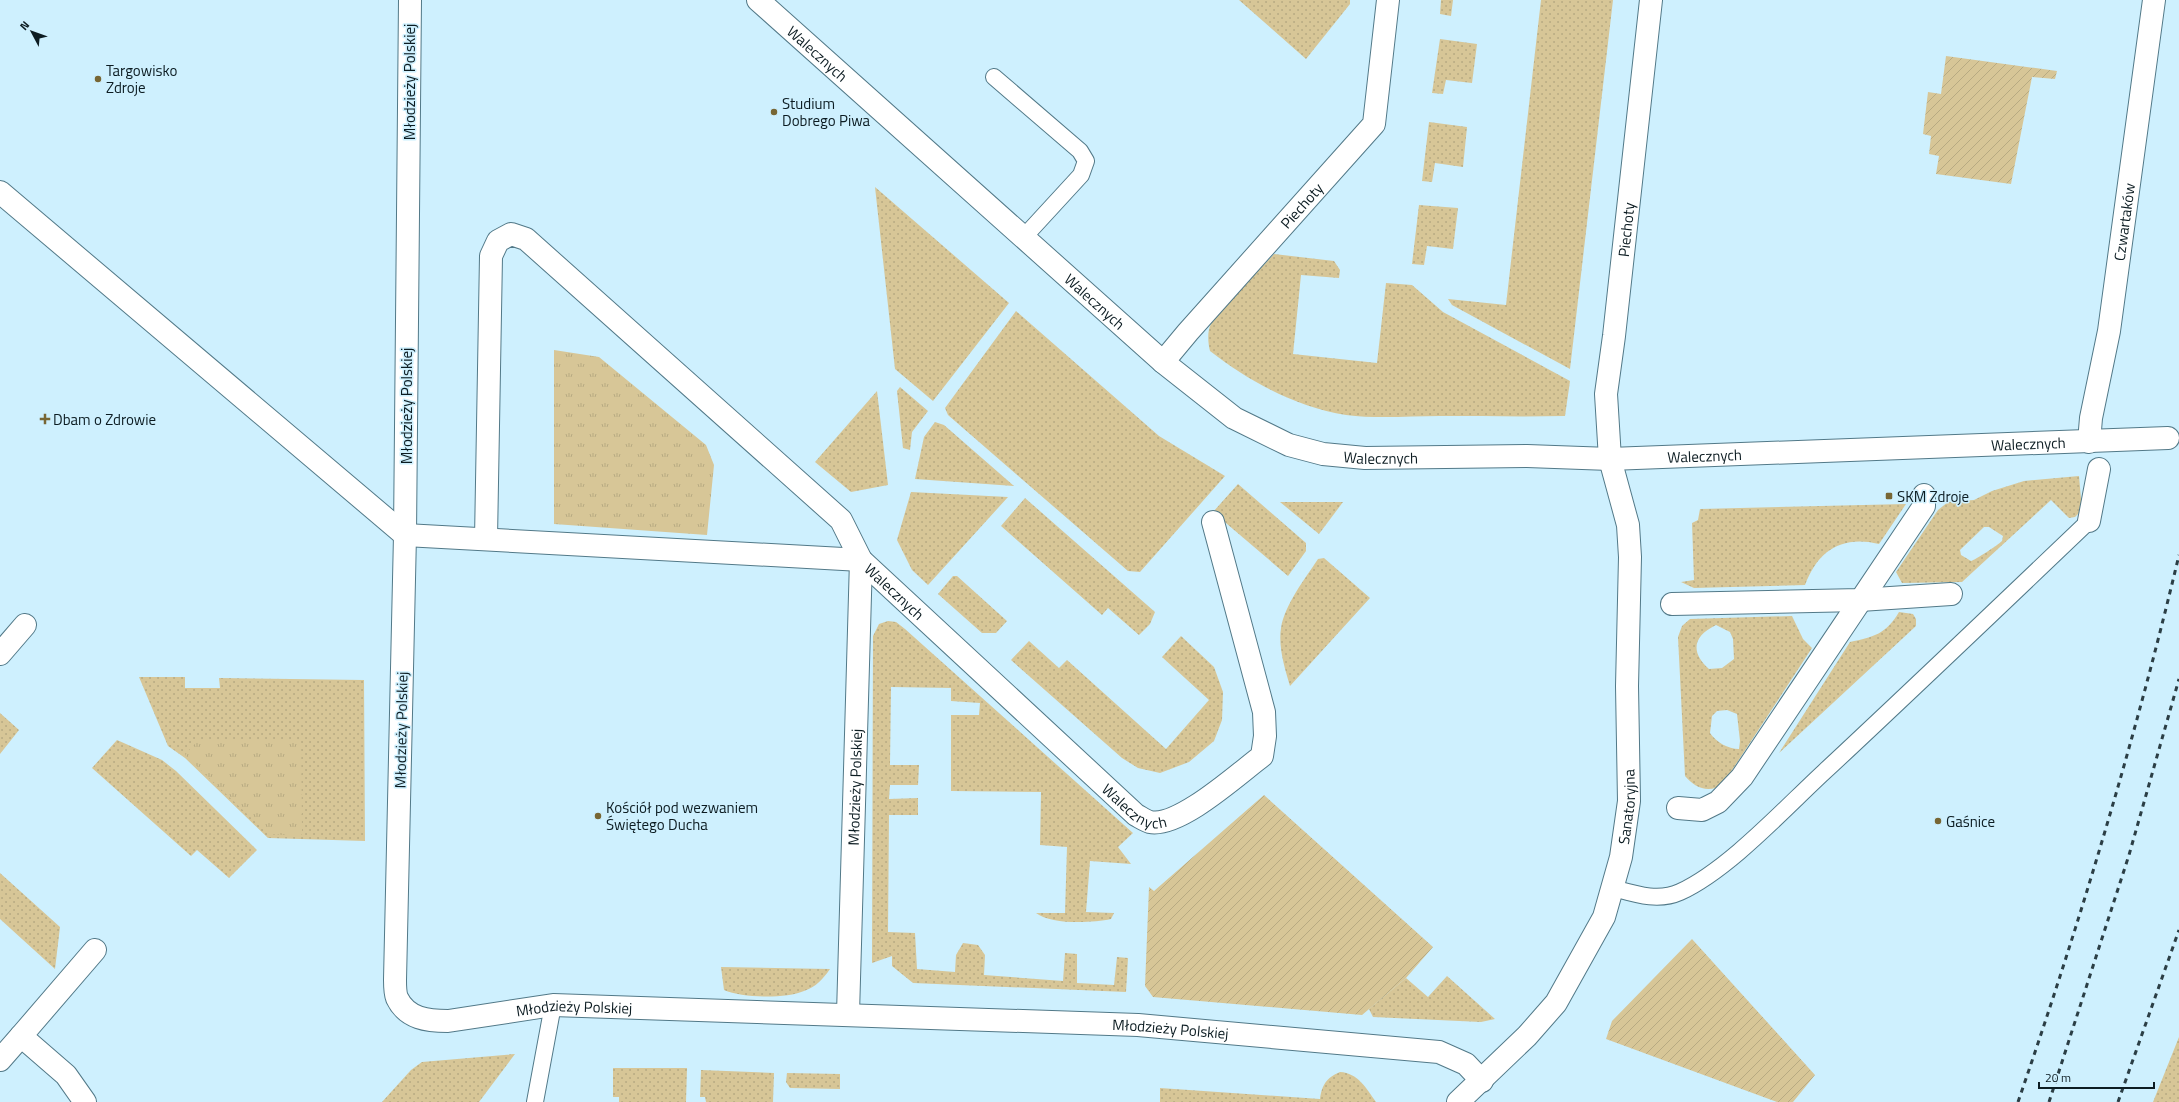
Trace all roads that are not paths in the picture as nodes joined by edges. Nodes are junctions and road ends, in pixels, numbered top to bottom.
1 (410, 0) edge
2 (758, 0) edge
3 (1388, 0) edge
4 (1651, 0) edge
5 (2154, 0) edge
6 (994, 77) dead end
7 (0, 192) edge
8 (1024, 236) junction
9 (1163, 362) junction
10 (2168, 438) dead end
11 (2089, 442) junction
12 (1610, 459) junction
13 (2099, 469) dead end
14 (1924, 495) dead end
15 (2089, 521) joint
16 (1213, 522) dead end
17 (405, 535) junction
18 (486, 539) junction
19 (861, 560) junction
20 (1951, 594) dead end
21 (1860, 600) junction
22 (1672, 604) dead end
23 (25, 625) dead end
24 (0, 654) edge
25 (1678, 808) dead end
26 (1613, 888) junction
27 (95, 950) dead end
28 (553, 1005) junction
29 (848, 1014) junction
30 (21, 1036) junction
31 (0, 1060) edge
32 (1482, 1081) junction
33 (85, 1102) edge
34 (535, 1102) edge
35 (1458, 1102) edge

1 - 17 street, Młodzieży Polskiej
2 - 8 street, Walecznych
3 - 9 street, Piechoty
4 - 12 street, Piechoty
5 - 11 street, Czwartaków
6 - 8 lane
7 - 17 street
8 - 9 street, Walecznych
9 - 12 street, Walecznych
10 - 11 street, Walecznych
11 - 12 street, Walecznych
12 - 26 street, Sanatoryjna
13 - 15 street
14 - 21 street
15 - 26 lane
16 - 19 street, Walecznych
17 - 18 street
17 - 28 street, Młodzieży Polskiej
18 - 19 street
18 - 19 street
19 - 29 street, Młodzieży Polskiej
20 - 21 street
21 - 22 street
21 - 25 street
23 - 24 street
26 - 32 street, Sanatoryjna
27 - 30 street
28 - 29 street, Młodzieży Polskiej
28 - 34 lane
29 - 32 street, Młodzieży Polskiej
30 - 31 street
30 - 33 street
32 - 35 street, Sanatoryjna

